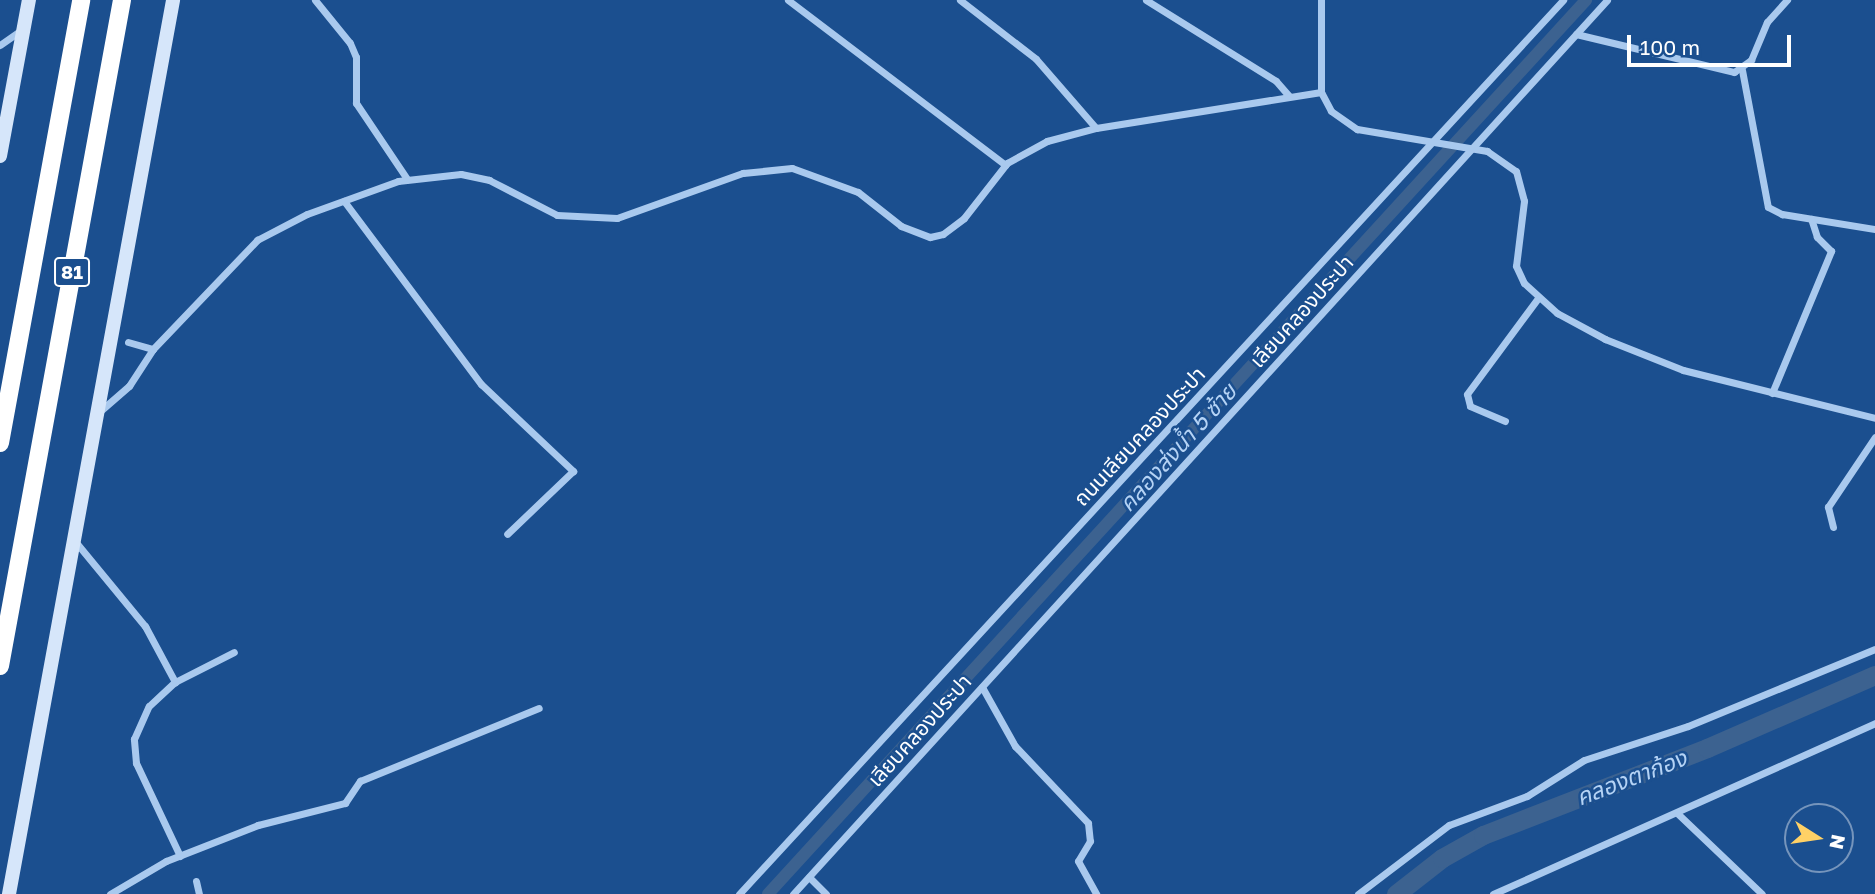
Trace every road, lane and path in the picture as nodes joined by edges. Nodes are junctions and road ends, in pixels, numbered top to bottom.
1 (29, 0) edge
2 (81, 0) edge
3 (122, 0) edge
4 (173, 0) edge
5 (315, 0) edge
6 (788, 0) edge
7 (960, 0) edge
8 (1146, 0) edge
9 (1321, 0) edge
10 (1563, 0) edge
11 (1607, 0) edge
12 (1787, 0) edge
13 (24, 29) junction
14 (1576, 34) junction
15 (0, 45) edge
16 (1742, 70) junction
17 (1321, 92) junction
18 (1289, 96) junction
19 (1096, 128) junction
20 (1434, 140) junction
21 (1469, 146) junction
22 (0, 156) edge
23 (1005, 165) junction
24 (407, 179) junction
25 (344, 201) junction
26 (1811, 219) junction
27 (1875, 229) edge
28 (1538, 298) junction
29 (128, 342) dead end
30 (153, 349) junction
31 (1772, 393) junction
32 (97, 413) junction
33 (1875, 418) edge
34 (1505, 421) dead end
35 (1875, 438) edge
36 (0, 443) edge
37 (1833, 527) dead end
38 (507, 534) dead end
39 (74, 539) junction
40 (1875, 649) edge
41 (234, 652) dead end
42 (0, 666) edge
43 (175, 682) junction
44 (982, 687) junction
45 (539, 708) dead end
46 (1875, 723) edge
47 (1677, 813) junction
48 (180, 856) junction
49 (809, 877) junction
50 (196, 881) dead end
51 (9, 894) edge
52 (110, 894) edge
53 (199, 894) edge
54 (738, 894) edge
55 (793, 894) edge
56 (826, 894) edge
57 (1096, 894) edge
58 (1358, 894) edge
59 (1493, 894) edge
60 (1762, 894) edge

1 - 13 main road
2 - 36 highway, 81
3 - 42 highway, 81
4 - 32 main road
5 - 24 street
6 - 23 street
7 - 19 street
8 - 18 street
9 - 17 street
10 - 20 street, ถนนเลียบคลองประปา
11 - 14 street, เลียบคลองประปา
12 - 16 street
13 - 15 street
13 - 22 main road
14 - 16 street
14 - 21 street, เลียบคลองประปา
16 - 26 street
17 - 18 street
17 - 20 street
18 - 19 street
19 - 23 street
20 - 21 street
20 - 54 street, ถนนเลียบคลองประปา
21 - 28 street
21 - 44 street, เลียบคลองประปา
23 - 24 street
24 - 25 street
25 - 30 street
25 - 38 street
26 - 27 street
26 - 31 street
28 - 31 street
28 - 34 street
29 - 30 street
30 - 32 street
31 - 33 street
32 - 39 main road
35 - 37 street
39 - 43 street
39 - 51 main road
40 - 58 street
41 - 43 street
43 - 48 street
44 - 49 street, เลียบคลองประปา
44 - 57 street
45 - 48 street
46 - 47 street
47 - 59 street
47 - 60 street
48 - 52 street
49 - 55 street, เลียบคลองประปา
49 - 56 street
50 - 53 street

